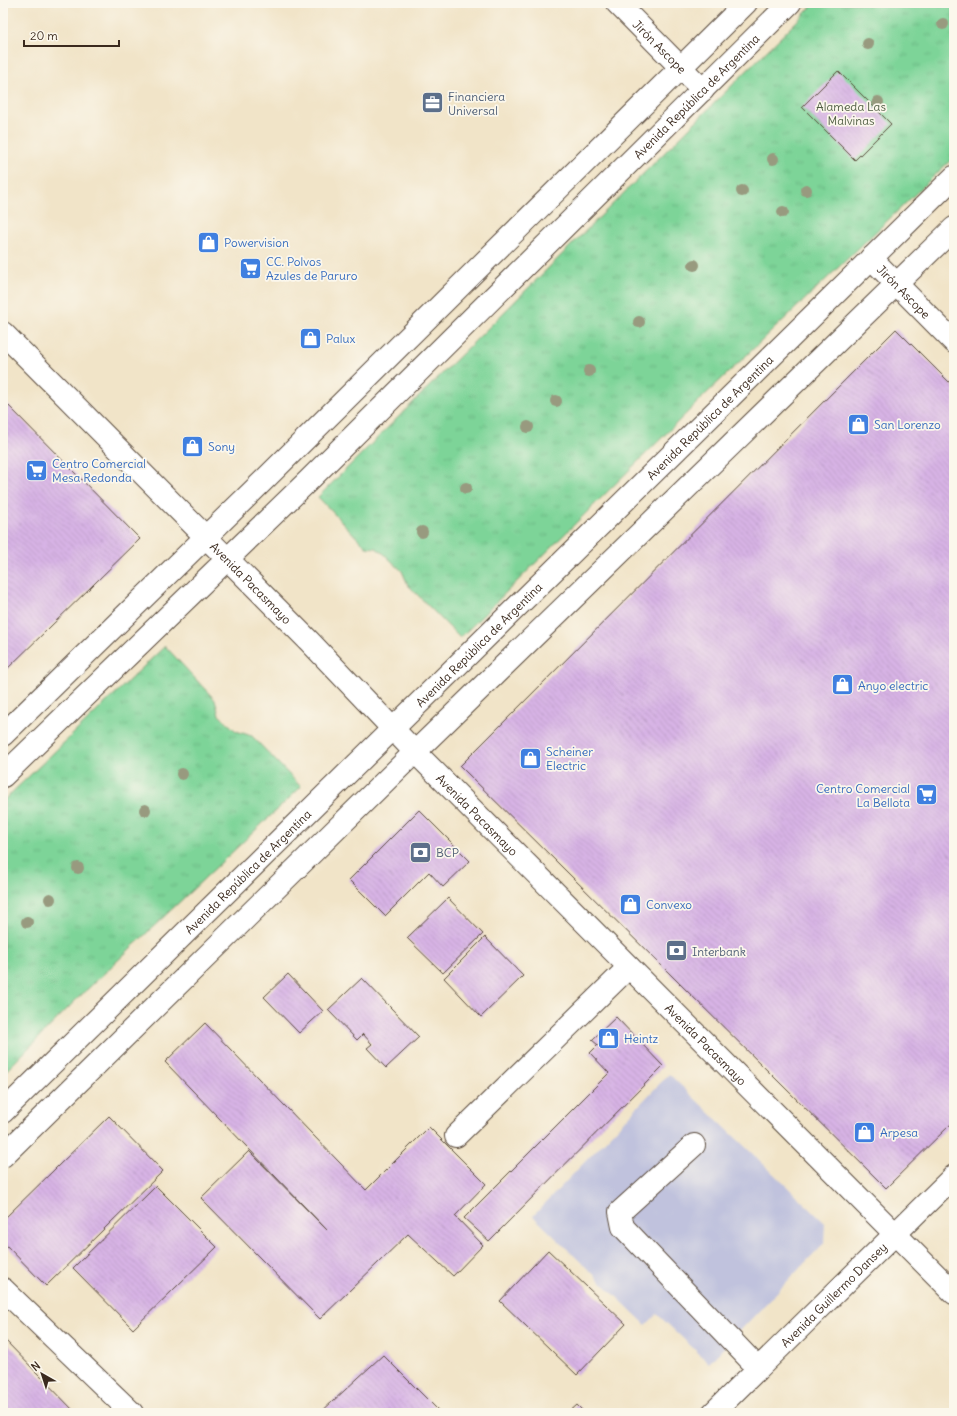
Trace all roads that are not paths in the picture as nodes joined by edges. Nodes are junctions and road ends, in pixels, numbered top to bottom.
1 (617, 3) edge
2 (746, 3) edge
3 (790, 3) edge
4 (680, 68) junction
5 (703, 90) junction
6 (954, 177) edge
7 (954, 228) edge
8 (871, 258) junction
9 (897, 284) junction
10 (3, 333) edge
11 (954, 342) edge
12 (206, 537) junction
13 (227, 558) junction
14 (392, 729) junction
15 (3, 735) edge
16 (415, 752) junction
17 (3, 776) edge
18 (629, 967) junction
19 (3, 1112) edge
20 (456, 1136) dead end
21 (694, 1145) dead end
22 (3, 1156) edge
23 (954, 1176) edge
24 (895, 1233) junction
25 (3, 1289) edge
26 (954, 1293) edge
27 (758, 1368) junction
28 (132, 1413) edge
29 (712, 1413) edge

1 - 4 street, Jirón Ascope
2 - 4 street
3 - 5 street, Avenida República de Argentina
4 - 5 street, Jirón Ascope
4 - 12 street
5 - 13 street, Avenida República de Argentina
6 - 8 street, Avenida República de Argentina
7 - 9 street
8 - 9 street, Jirón Ascope
8 - 14 street, Avenida República de Argentina
9 - 11 street, Jirón Ascope
9 - 16 street
10 - 12 street, Avenida Pacasmayo
12 - 13 street, Avenida Pacasmayo
12 - 15 street
13 - 14 street, Avenida Pacasmayo
13 - 17 street, Avenida República de Argentina
14 - 16 street, Avenida Pacasmayo
14 - 19 street, Avenida República de Argentina
16 - 18 street, Avenida Pacasmayo
16 - 22 street
18 - 20 street
18 - 24 street, Avenida Pacasmayo
21 - 27 street
23 - 24 street, Avenida Guillermo Dansey
24 - 26 street, Avenida Pacasmayo
24 - 27 street, Avenida Guillermo Dansey
25 - 28 street
27 - 29 street, Avenida Guillermo Dansey

